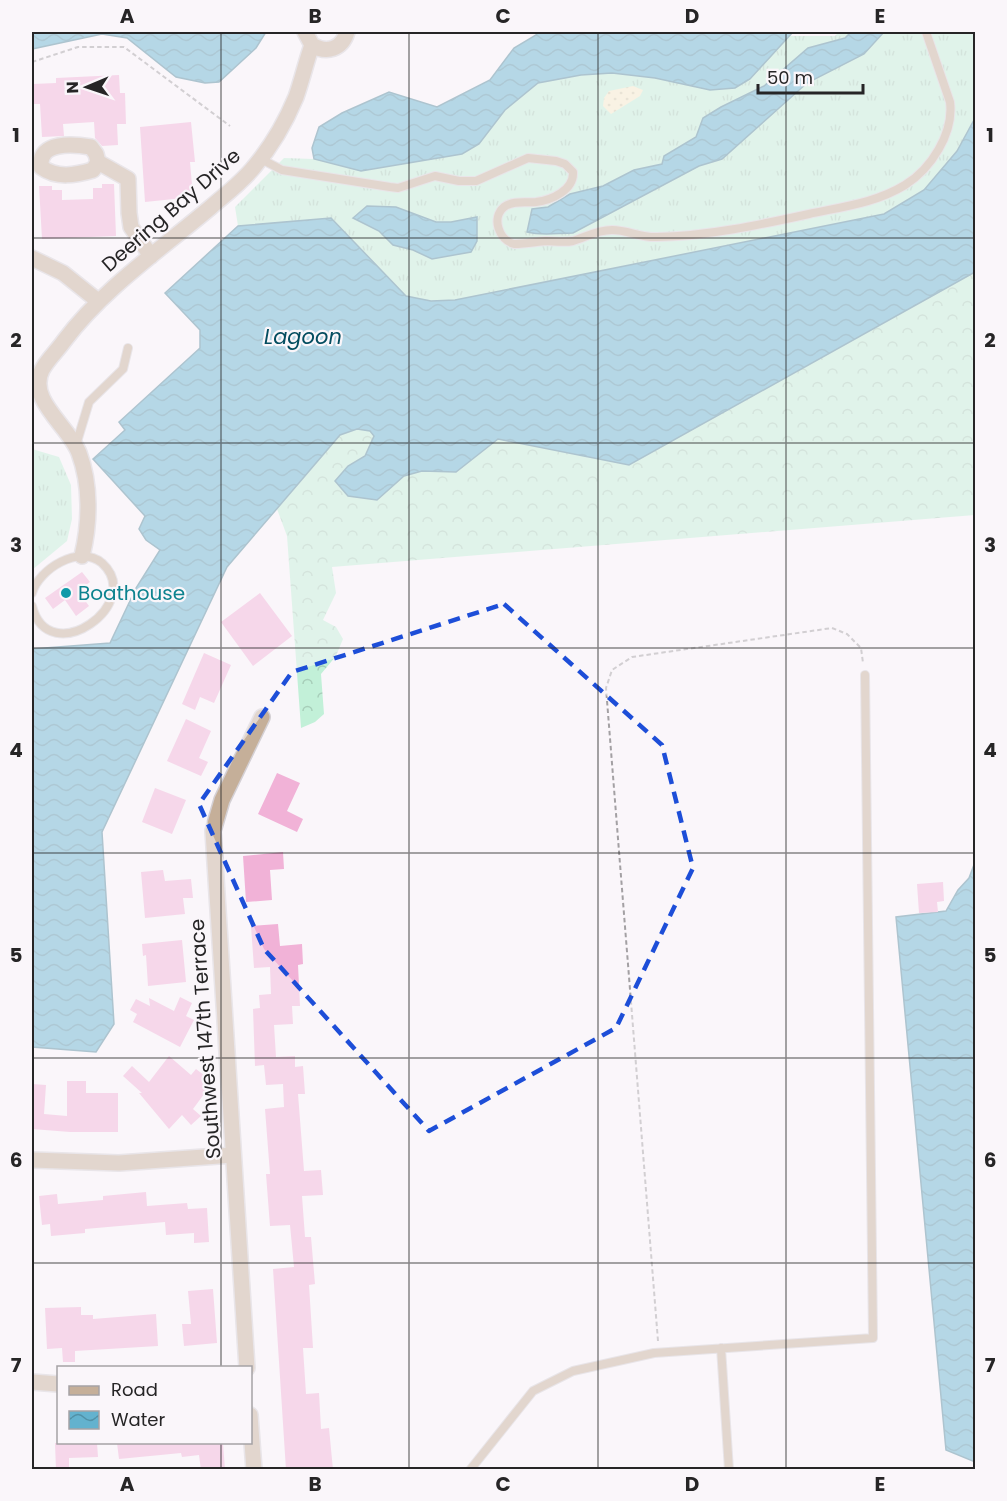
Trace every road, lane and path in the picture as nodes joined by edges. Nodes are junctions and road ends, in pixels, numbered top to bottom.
1 (346, 32) edge
2 (926, 32) edge
3 (309, 38) edge
4 (32, 62) edge
5 (230, 126) dead end
6 (261, 159) junction
7 (98, 162) dead end
8 (151, 256) junction
9 (32, 261) edge
10 (98, 301) junction
11 (128, 348) dead end
12 (75, 446) junction
13 (82, 556) junction
14 (32, 593) edge
15 (32, 606) edge
16 (865, 675) joint
17 (262, 717) dead end
18 (233, 1155) junction
19 (32, 1160) edge
20 (722, 1348) junction
21 (659, 1353) junction
22 (248, 1366) edge
23 (32, 1382) edge
24 (57, 1384) edge
25 (252, 1442) edge
26 (254, 1470) edge
27 (470, 1470) edge
28 (729, 1470) edge

1 - 3 street, Deering Bay Drive
2 - 6 lane
3 - 6 street, Deering Bay Drive
4 - 5 path
6 - 8 street, Deering Bay Drive
7 - 8 street
8 - 10 street, Deering Bay Drive
9 - 10 street, Deering Bay Drive
10 - 12 street
11 - 12 lane
12 - 13 street
13 - 14 lane
13 - 15 lane
16 - 20 lane
16 - 21 path
17 - 18 street, Southwest 147th Terrace
18 - 19 street
18 - 22 street, Southwest 147th Terrace
20 - 21 lane
20 - 28 lane
21 - 27 lane
23 - 24 street
25 - 26 street

